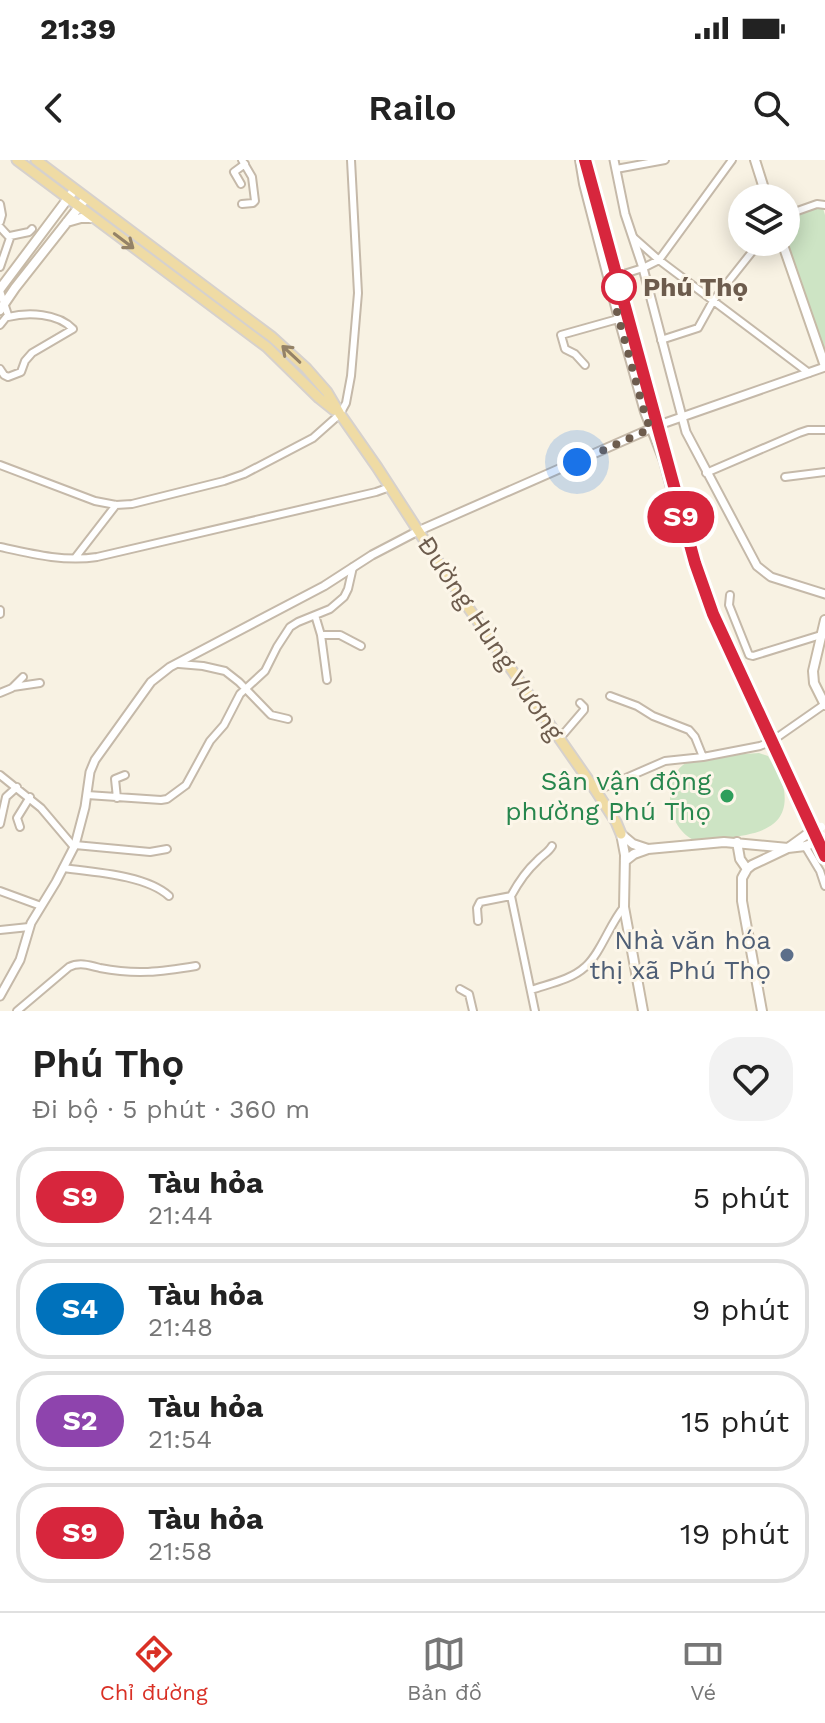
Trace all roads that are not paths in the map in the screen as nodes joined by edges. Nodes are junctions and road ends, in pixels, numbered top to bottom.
1 (17, 160) edge
2 (36, 160) edge
3 (351, 160) edge
4 (579, 160) edge
5 (665, 160) edge
6 (732, 160) edge
7 (755, 160) edge
8 (243, 162) edge
9 (615, 164) edge
10 (241, 184) dead end
11 (763, 184) edge
12 (54, 189) junction
13 (75, 190) junction
14 (86, 198) junction
15 (68, 199) junction
16 (0, 204) edge
17 (242, 204) dead end
18 (825, 205) edge
19 (79, 208) junction
20 (800, 210) edge
21 (56, 214) junction
22 (93, 218) junction
23 (66, 223) junction
24 (0, 225) edge
25 (32, 229) dead end
26 (10, 236) junction
27 (633, 237) junction
28 (749, 256) edge
29 (787, 256) edge
30 (659, 260) junction
31 (0, 267) edge
32 (643, 268) junction
33 (608, 279) junction
34 (0, 290) edge
35 (713, 301) junction
36 (2, 307) edge
37 (8, 317) junction
38 (618, 319) junction
39 (0, 325) edge
40 (661, 340) junction
41 (585, 365) dead end
42 (825, 367) edge
43 (0, 369) edge
44 (809, 373) junction
45 (340, 414) junction
46 (680, 417) junction
47 (650, 429) junction
48 (825, 430) edge
49 (0, 465) edge
50 (825, 472) edge
51 (706, 473) junction
52 (785, 477) dead end
53 (390, 487) junction
54 (116, 505) junction
55 (664, 519) dead end
56 (418, 531) junction
57 (0, 547) edge
58 (15, 551) junction
59 (0, 554) edge
60 (75, 558) junction
61 (353, 567) junction
62 (825, 594) edge
63 (730, 595) dead end
64 (315, 615) junction
65 (825, 620) edge
66 (321, 635) junction
67 (821, 635) junction
68 (361, 646) dead end
69 (177, 663) junction
70 (23, 677) dead end
71 (327, 680) dead end
72 (40, 683) dead end
73 (13, 687) junction
74 (246, 688) junction
75 (0, 693) edge
76 (610, 696) dead end
77 (824, 701) edge
78 (580, 703) dead end
79 (288, 719) dead end
80 (560, 738) junction
81 (703, 757) junction
82 (0, 775) edge
83 (125, 775) dead end
84 (17, 787) junction
85 (596, 791) junction
86 (87, 795) junction
87 (30, 797) junction
88 (117, 798) junction
89 (0, 824) edge
90 (823, 826) edge
91 (20, 827) dead end
92 (621, 834) junction
93 (825, 837) edge
94 (737, 842) junction
95 (808, 845) junction
96 (74, 846) junction
97 (552, 846) dead end
98 (788, 848) junction
99 (167, 849) dead end
100 (648, 849) junction
101 (625, 861) junction
102 (63, 868) junction
103 (747, 869) junction
104 (825, 886) edge
105 (0, 891) edge
106 (169, 896) dead end
107 (511, 896) junction
108 (41, 906) junction
109 (624, 907) junction
110 (478, 921) dead end
111 (29, 927) junction
112 (0, 930) edge
113 (196, 966) dead end
114 (460, 989) dead end
115 (531, 990) junction
116 (0, 996) edge
117 (17, 1011) edge
118 (473, 1011) edge
119 (535, 1011) edge
120 (643, 1011) edge
121 (762, 1011) edge

1 - 12 main road, Đường Hùng Vương
2 - 13 main road, Đường Hùng Vương
3 - 45 street
4 - 33 street
5 - 9 street
6 - 30 street
7 - 11 main road
8 - 10 street
8 - 17 street
9 - 27 street
12 - 15 main road, Đường Hùng Vương
12 - 21 main road
13 - 14 main road, Đường Hùng Vương
13 - 15 main road
14 - 19 main road
45 -> 14 main road, Đường Hùng Vương
15 - 19 main road, Đường Hùng Vương
15 - 21 main road
16 - 24 street
18 - 20 street
19 - 22 main road, Đường Hùng Vương
19 - 23 main road
21 - 34 main road
22 - 23 main road
22 -> 45 main road, Đường Hùng Vương
23 - 36 main road
24 - 26 street
25 - 26 street
26 - 31 street
27 - 30 street
27 - 32 street
28 - 35 street
29 - 42 main road
30 - 32 street
30 - 35 street
32 - 33 street
32 - 40 street
33 - 38 street
34 - 36 street
35 - 40 street
35 - 44 street
36 - 37 street
37 - 39 street
37 - 43 street
38 - 41 street
38 - 47 street
40 - 46 street
42 - 44 street
44 - 46 street
45 - 53 main road, Đường Hùng Vương
45 - 54 street
46 - 47 street
46 - 51 street
47 - 55 street
47 - 56 street
48 - 51 street
49 - 54 street
50 - 52 street
51 - 62 street
53 - 56 main road, Đường Hùng Vương
53 - 60 street
54 - 60 street
56 - 61 street
56 - 80 main road, Đường Hùng Vương
57 - 58 street
58 - 59 street
58 - 60 street
61 - 64 street
61 - 69 street
63 - 67 street
64 - 66 street
64 - 74 street
65 - 67 main road
66 - 68 street
66 - 71 street
67 - 77 main road
69 - 74 street
69 - 86 street
70 - 73 street
72 - 73 street
73 - 75 street
74 - 79 street
74 - 88 street
76 - 81 street
77 - 81 street
78 - 80 street
80 - 85 main road, Đường Hùng Vương
81 - 85 street
82 - 84 street
83 - 88 street
84 - 87 street
84 - 89 street
85 - 92 main road, Đường Hùng Vương
86 - 88 street
86 - 96 street
87 - 91 street
87 - 96 street
90 - 98 main road, bridge
92 - 100 main road
92 - 101 main road, Đường Hùng Vương
93 - 95 main road, bridge
94 - 98 main road
94 - 100 main road
94 - 103 main road
95 - 98 main road
95 - 104 street
96 - 99 street
96 - 102 street
97 - 107 street
98 - 103 main road
100 - 101 main road
101 - 109 main road, Đường Hùng Vương
102 - 106 street
102 - 108 street
103 - 121 main road
105 - 108 street
107 - 110 street
107 - 115 street
108 - 111 street
109 - 115 street
109 - 120 main road, Đường Hùng Vương
111 - 112 street
111 - 116 street
113 - 117 street
114 - 118 street
115 - 119 street

